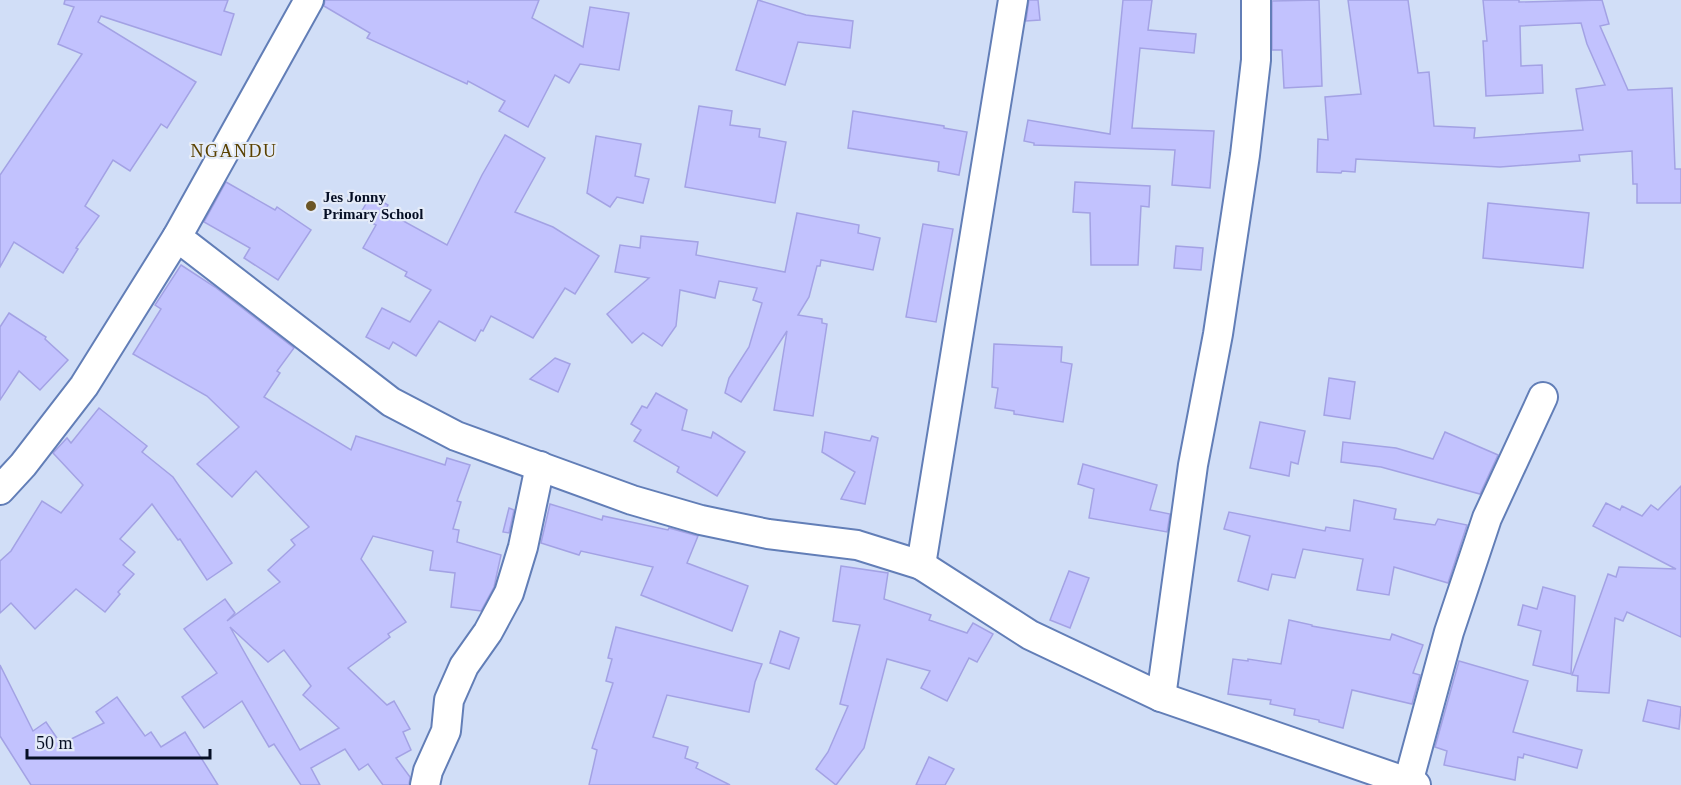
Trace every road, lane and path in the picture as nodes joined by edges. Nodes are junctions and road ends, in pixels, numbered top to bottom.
1 (309, 0) edge
2 (1013, 0) edge
3 (1256, 0) edge
4 (177, 237) junction
5 (1543, 396) dead end
6 (540, 466) junction
7 (0, 490) edge
8 (921, 566) junction
9 (1161, 697) junction
10 (1412, 784) edge
11 (425, 785) edge

1 - 4 street
2 - 8 street
3 - 9 street
4 - 6 street
4 - 7 street
5 - 10 street
6 - 8 street
6 - 11 street
8 - 9 street
9 - 10 street

